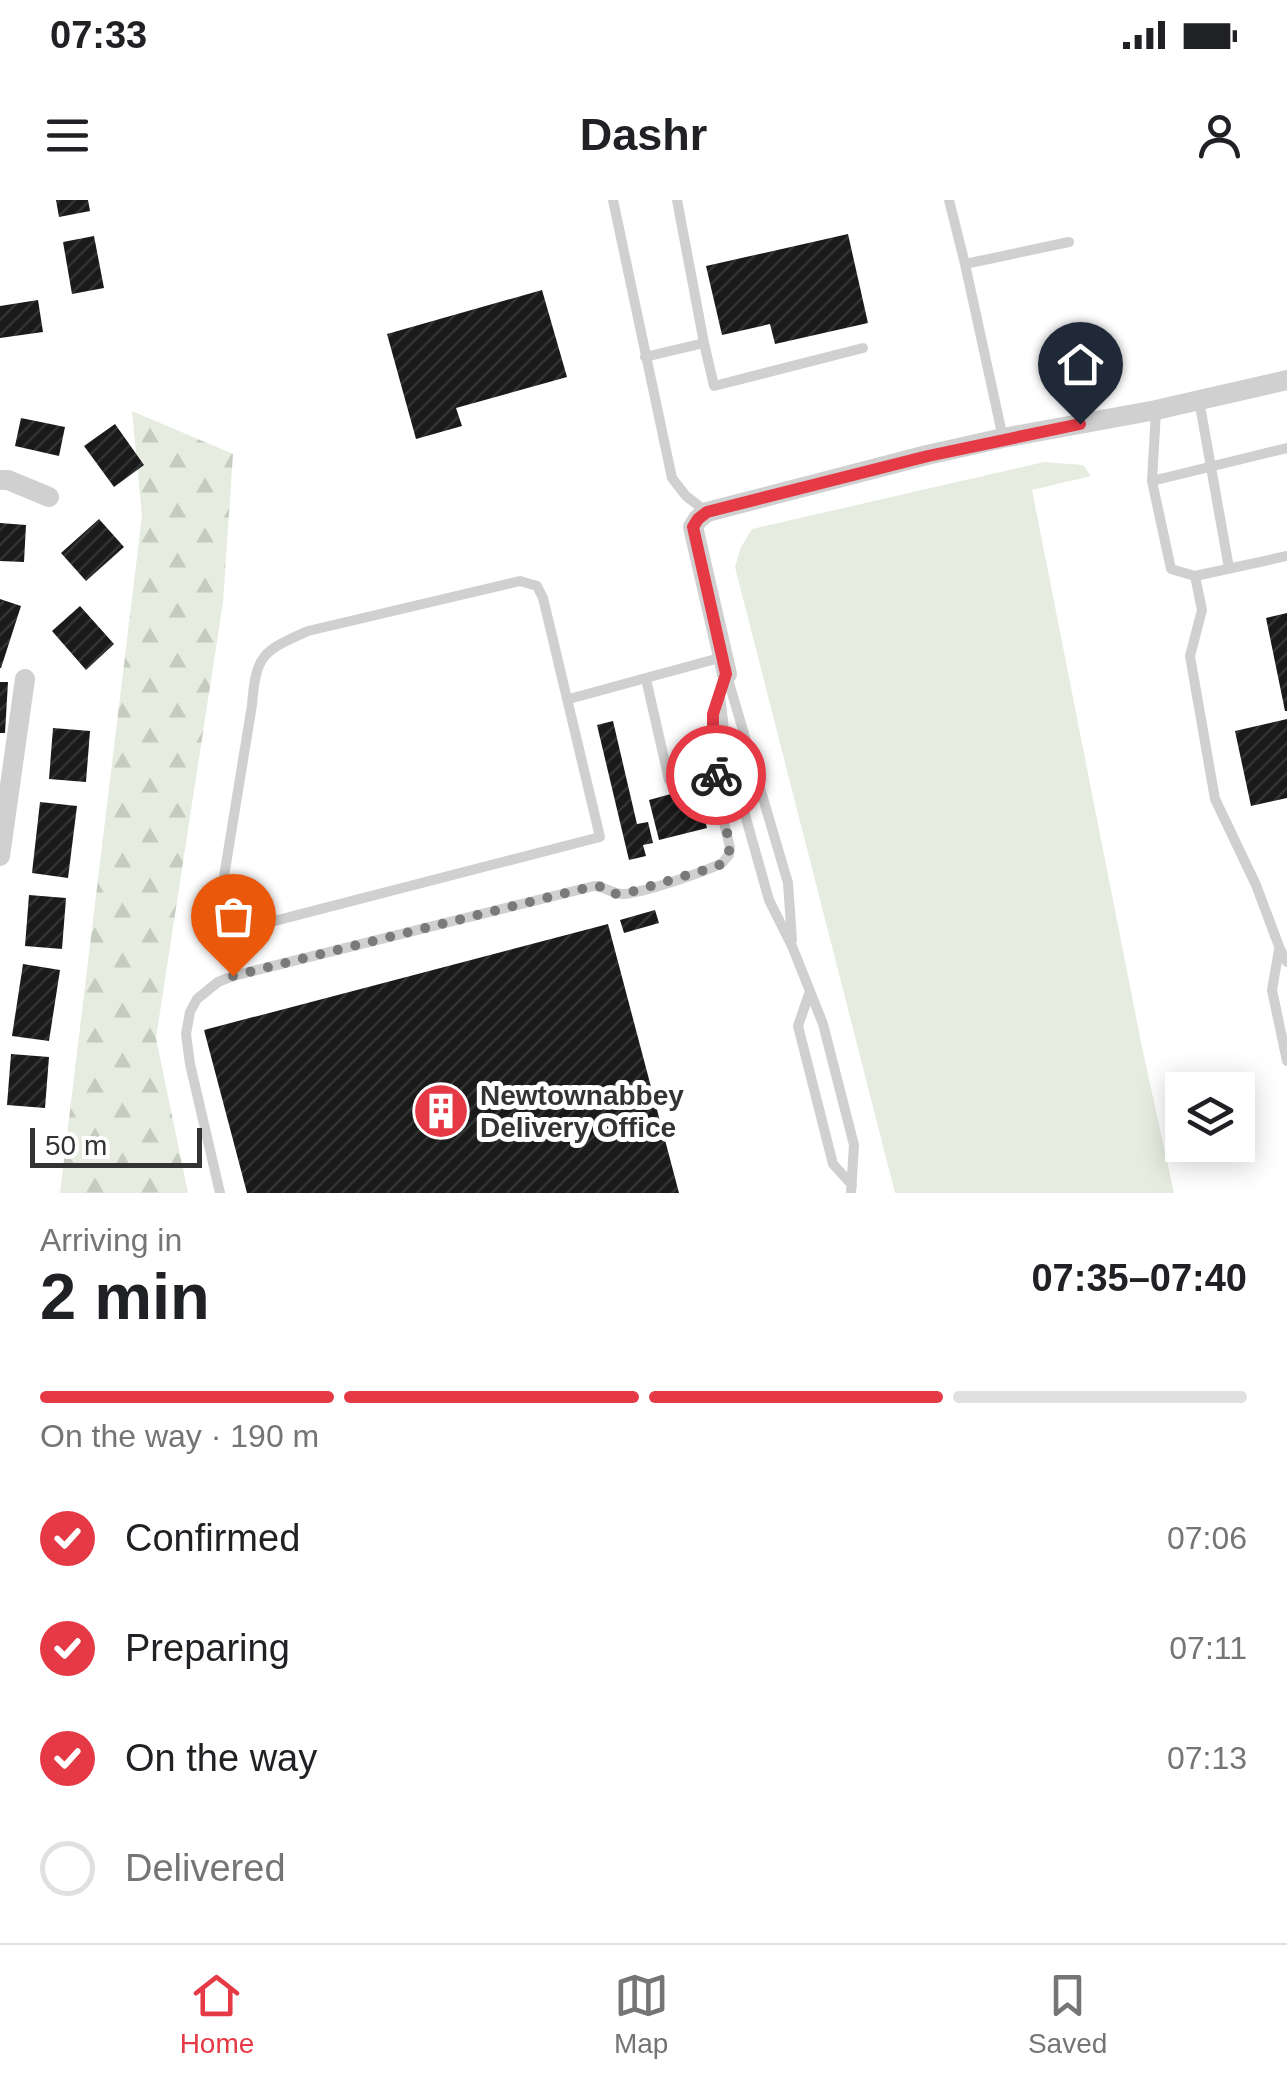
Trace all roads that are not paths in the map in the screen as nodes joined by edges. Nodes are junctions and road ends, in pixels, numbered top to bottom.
1 (613, 200) edge
2 (677, 200) edge
3 (949, 200) edge
4 (1068, 242) dead end
5 (965, 264) junction
6 (704, 343) junction
7 (863, 348) dead end
8 (645, 357) junction
9 (1287, 380) edge
10 (1199, 400) junction
11 (1156, 410) junction
12 (1004, 438) junction
13 (1287, 448) edge
14 (1211, 466) junction
15 (0, 480) edge
16 (1152, 480) junction
17 (50, 496) dead end
18 (707, 512) junction
19 (1287, 556) edge
20 (1229, 568) junction
21 (1195, 576) junction
22 (723, 676) junction
23 (646, 678) junction
24 (25, 679) dead end
25 (569, 700) junction
26 (669, 780) dead end
27 (0, 856) edge
28 (792, 946) junction
29 (1280, 950) junction
30 (1287, 962) edge
31 (810, 991) junction
32 (1287, 1060) edge
33 (851, 1189) edge
34 (220, 1193) edge

1 - 8 lane
2 - 6 lane
3 - 5 lane
4 - 5 lane
5 - 12 lane
6 - 7 lane
6 - 8 lane
8 - 18 lane
9 - 10 street
10 - 11 street
10 - 14 lane
11 - 12 street
11 - 16 lane
12 - 18 street
13 - 14 lane
14 - 16 lane
14 - 20 lane
15 - 17 street
16 - 21 lane
18 - 22 street
19 - 20 lane
20 - 21 lane
21 - 29 lane
22 - 23 lane
22 - 28 lane
22 - 28 lane
22 - 34 lane
23 - 25 lane
23 - 26 lane
24 - 27 street
25 - 25 lane
28 - 31 lane
29 - 30 lane
29 - 32 lane
31 - 33 lane
31 - 33 lane

